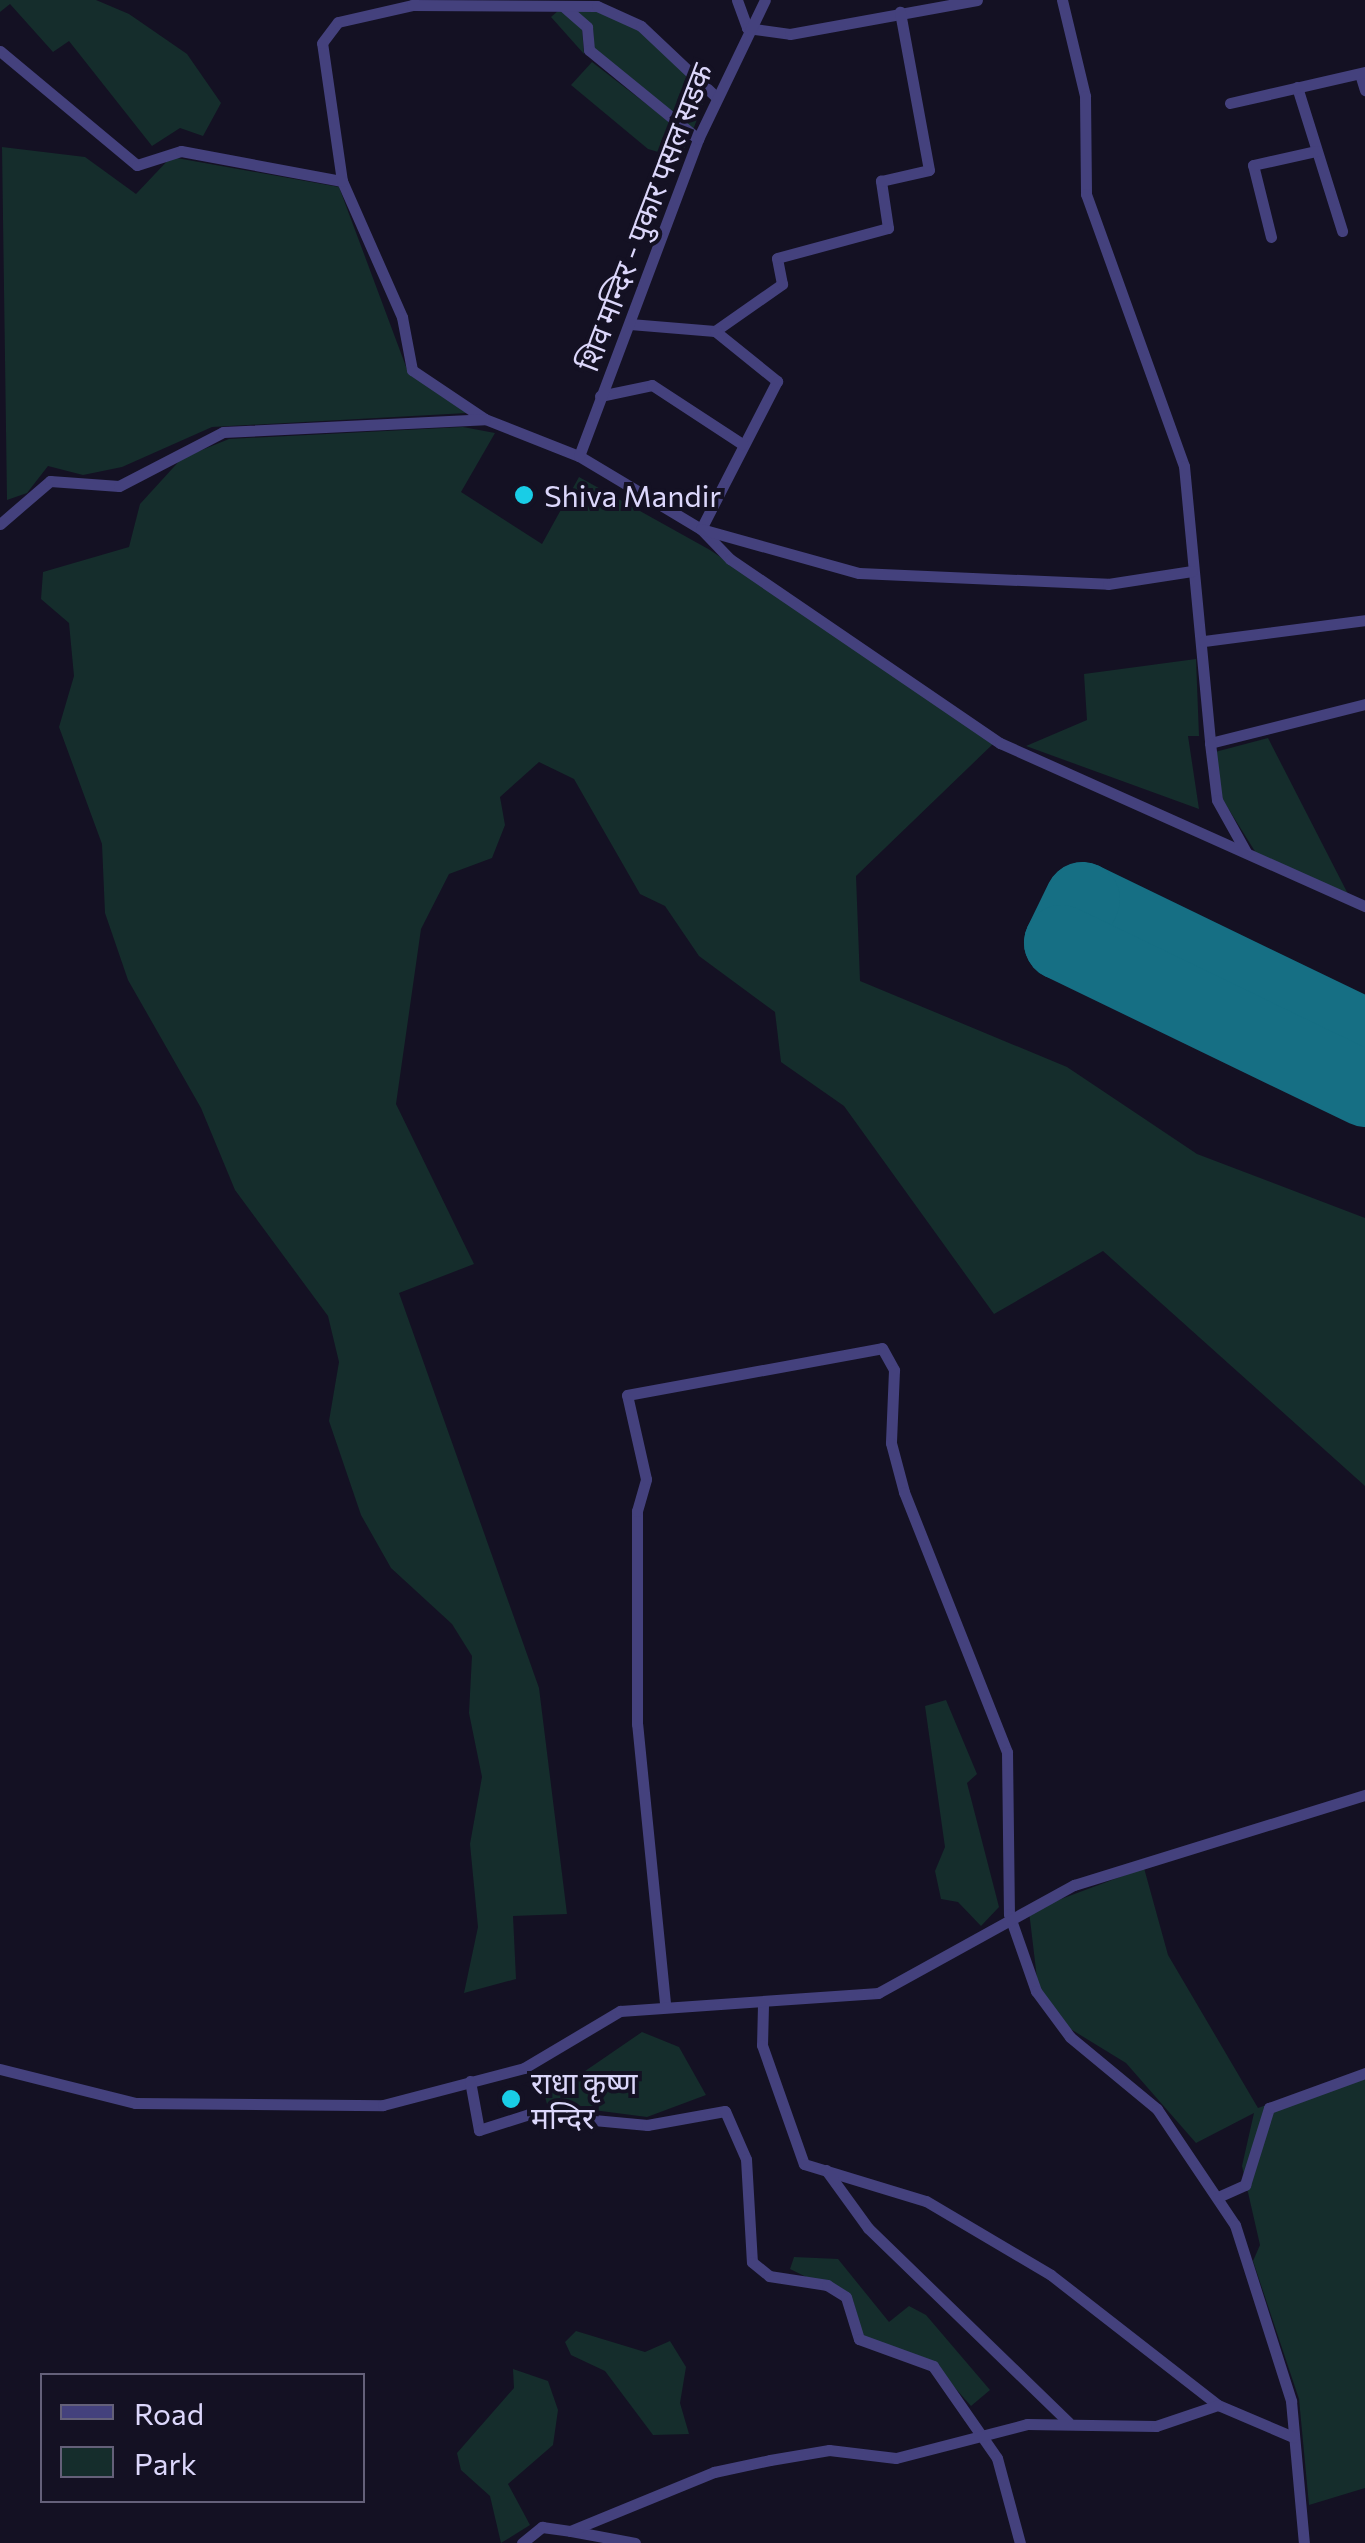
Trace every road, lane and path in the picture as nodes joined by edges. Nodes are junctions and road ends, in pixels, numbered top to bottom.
1 (736, 0) edge
2 (765, 0) edge
3 (978, 0) edge
4 (1062, 0) edge
5 (558, 3) edge
6 (900, 12) junction
7 (747, 28) junction
8 (0, 50) edge
9 (1362, 73) edge
10 (1297, 87) junction
11 (1365, 90) edge
12 (716, 96) junction
13 (1230, 103) dead end
14 (698, 139) junction
15 (1316, 150) junction
16 (342, 181) junction
17 (1342, 231) dead end
18 (1271, 237) dead end
19 (630, 324) junction
20 (715, 331) junction
21 (600, 396) junction
22 (485, 419) junction
23 (742, 444) junction
24 (579, 456) junction
25 (0, 524) edge
26 (701, 529) junction
27 (1192, 570) junction
28 (1365, 620) edge
29 (1204, 642) junction
30 (1365, 704) edge
31 (1210, 742) junction
32 (1246, 852) junction
33 (1365, 906) edge
34 (1365, 1795) edge
35 (1009, 1914) junction
36 (665, 2002) junction
37 (762, 2004) junction
38 (0, 2069) edge
39 (1365, 2073) edge
40 (470, 2082) junction
41 (825, 2169) junction
42 (1218, 2198) junction
43 (1218, 2405) junction
44 (1068, 2422) junction
45 (1293, 2436) junction
46 (983, 2438) junction
47 (570, 2531) junction
48 (522, 2543) edge
49 (635, 2543) edge
50 (1020, 2543) edge
51 (1304, 2543) edge

1 - 7 street
2 - 7 street, शिव मन्दिर - पुकार पसल सडक
3 - 6 street
4 - 27 street
5 - 12 street
5 - 14 street
5 - 16 street
6 - 7 street
6 - 20 street
7 - 12 street, शिव मन्दिर - पुकार पसल सडक
8 - 16 street
9 - 10 street
9 - 11 street
10 - 13 street
10 - 15 street
12 - 14 street, शिव मन्दिर - पुकार पसल सडक
14 - 19 street, शिव मन्दिर - पुकार पसल सडक
15 - 17 street
15 - 18 street
16 - 22 street
19 - 20 street
19 - 21 street, शिव मन्दिर - पुकार पसल सडक
20 - 23 street
21 - 23 street
21 - 24 street, शिव मन्दिर - पुकार पसल सडक
22 - 24 street
22 - 25 street
23 - 26 street
24 - 26 street
26 - 27 street
26 - 32 street
27 - 29 street
28 - 29 street
29 - 31 street
30 - 31 street
31 - 32 street
32 - 33 street
34 - 35 street
35 - 36 street
35 - 37 street
35 - 42 street
36 - 37 street
36 - 40 street
37 - 41 street
38 - 40 street
39 - 42 street
40 - 46 street
41 - 43 street
41 - 44 street
42 - 45 street
43 - 44 street
43 - 45 street
44 - 46 street
45 - 51 street
46 - 47 street
46 - 50 street
47 - 48 street
47 - 49 street

